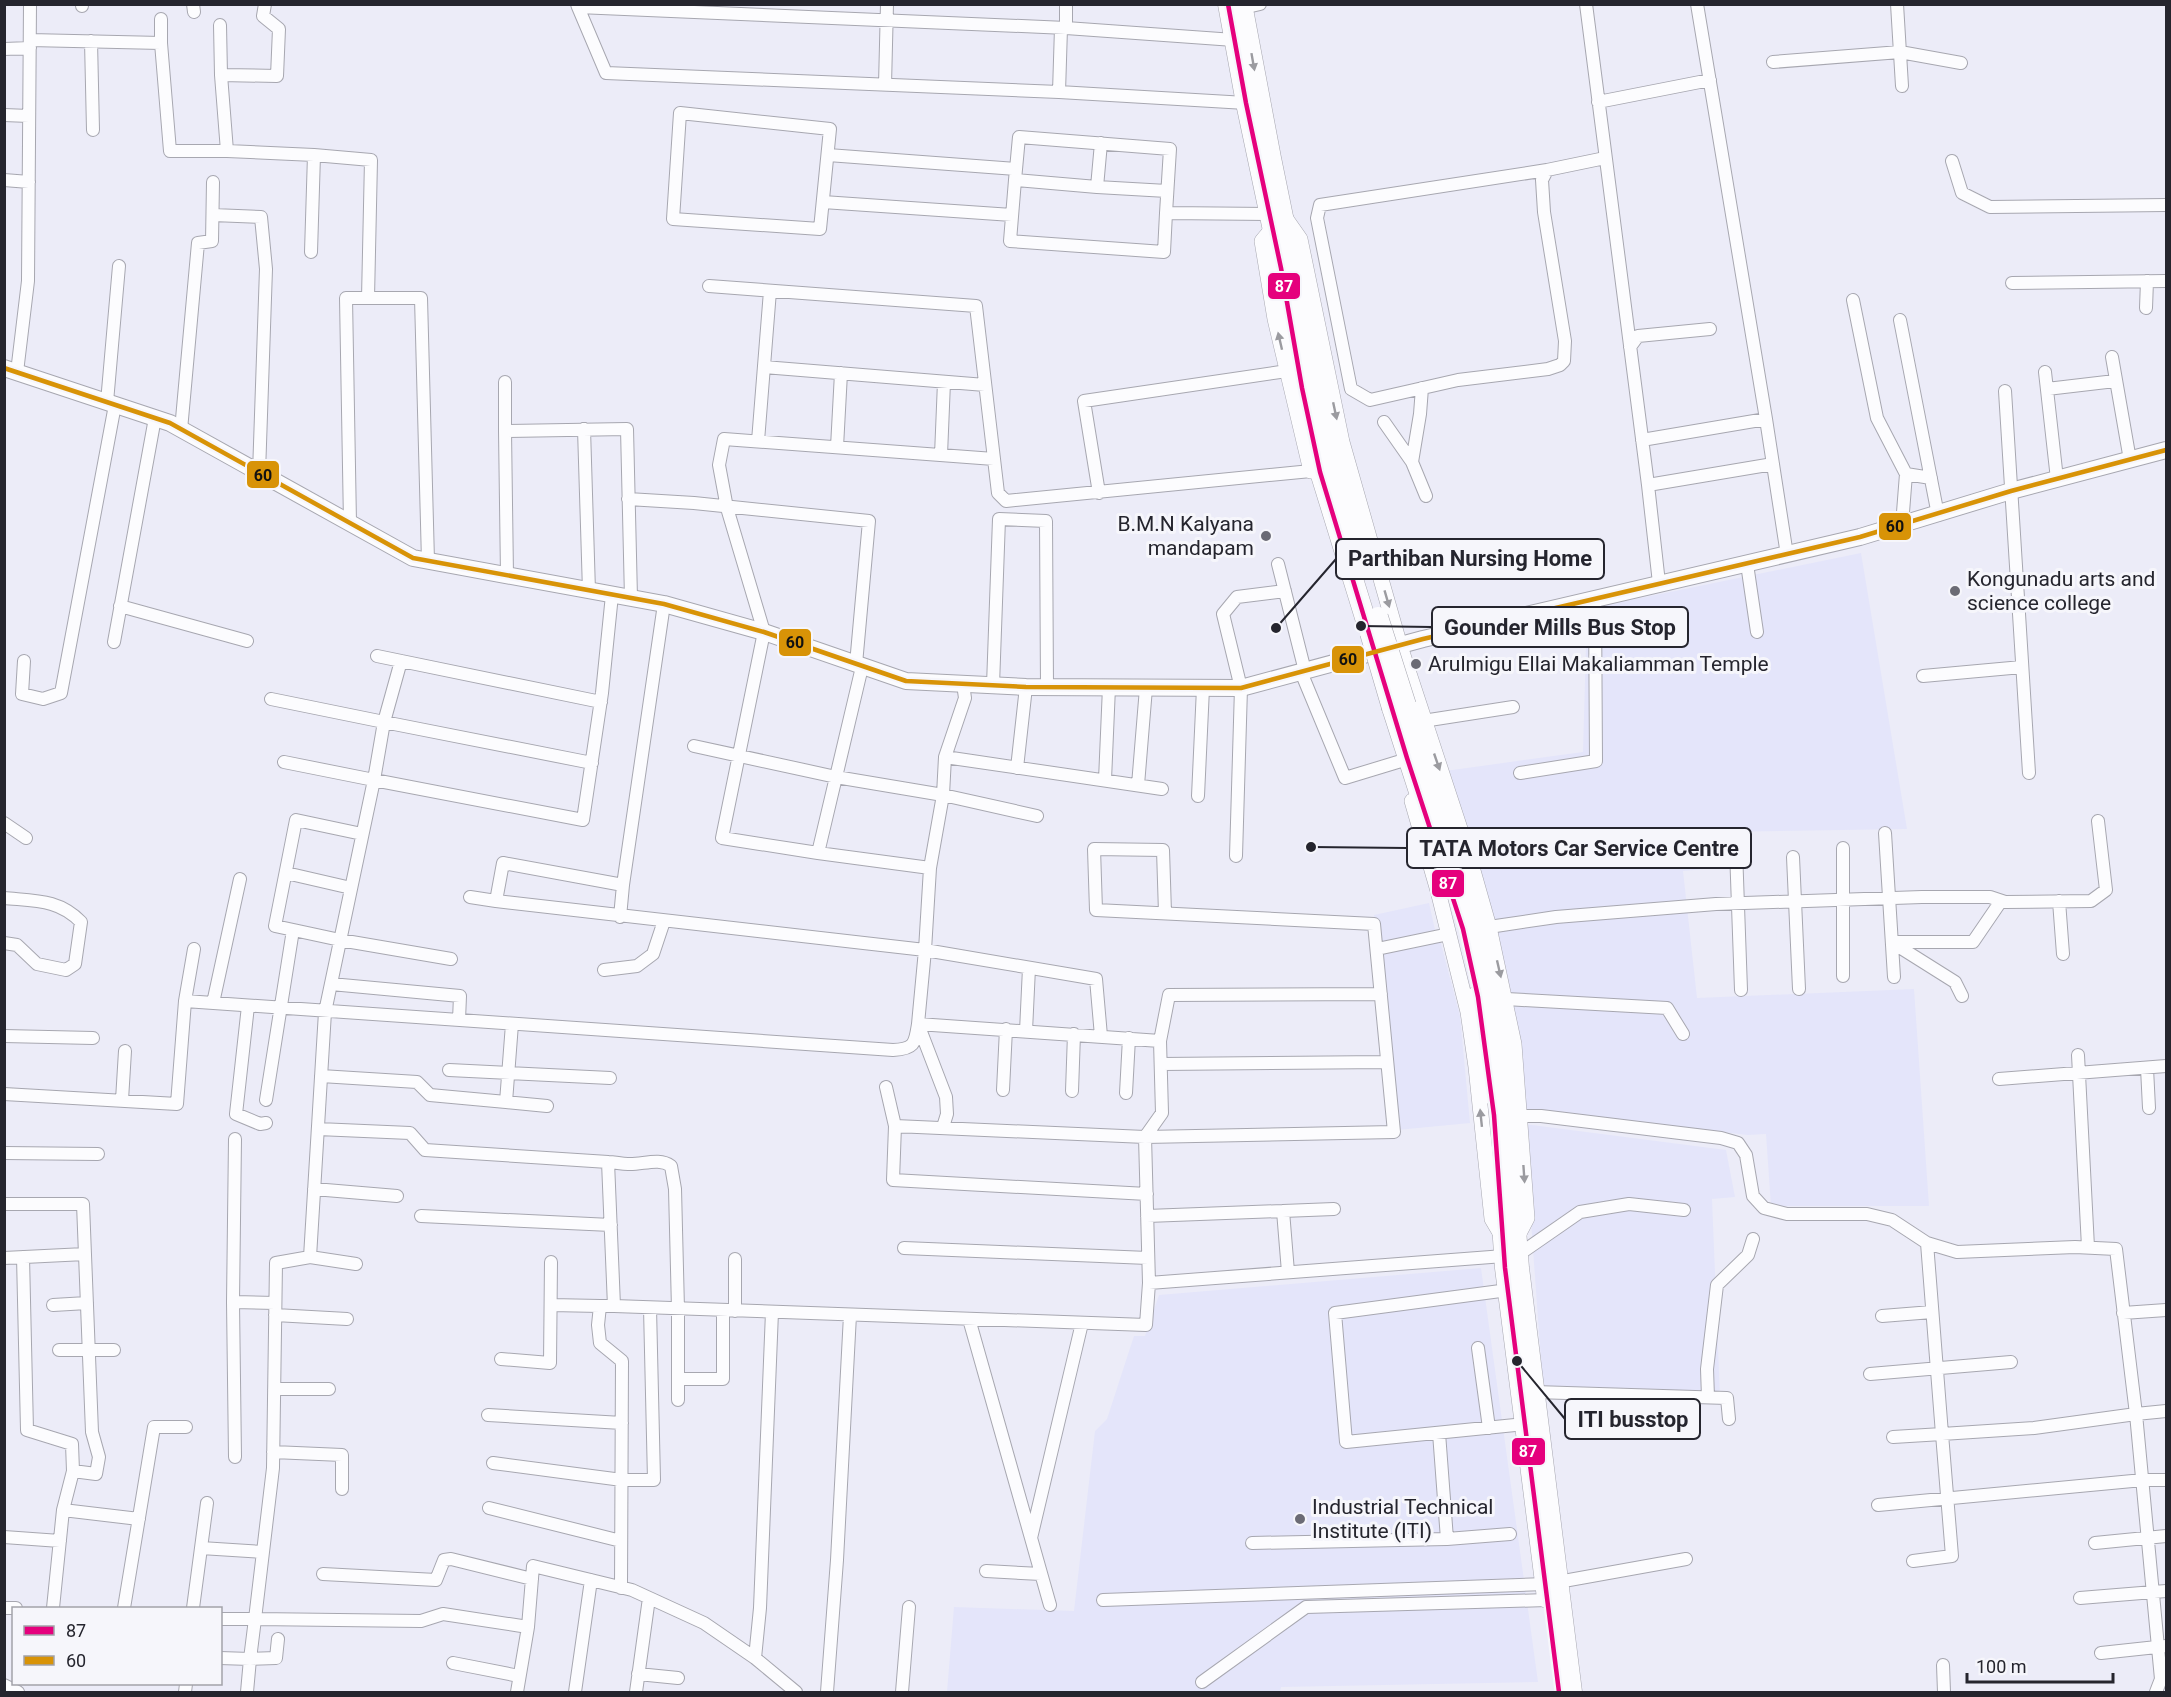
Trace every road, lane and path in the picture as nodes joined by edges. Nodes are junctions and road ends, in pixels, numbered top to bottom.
1 (30, 4) edge
2 (265, 4) edge
3 (887, 4) edge
4 (1066, 4) edge
5 (1586, 4) edge
6 (1697, 4) edge
7 (1897, 4) edge
8 (1243, 5) edge
9 (578, 6) edge
10 (162, 19) dead end
11 (887, 20) junction
12 (220, 26) dead end
13 (1064, 28) junction
14 (1234, 40) junction
15 (92, 41) junction
16 (161, 43) junction
17 (30, 44) junction
18 (4, 49) edge
19 (1900, 52) junction
20 (1773, 62) dead end
21 (1961, 63) dead end
22 (220, 75) junction
23 (1710, 80) junction
24 (885, 85) junction
25 (1902, 86) dead end
26 (1059, 92) junction
27 (1598, 102) junction
28 (1246, 103) junction
29 (4, 115) edge
30 (29, 116) junction
31 (93, 130) dead end
32 (1101, 143) junction
33 (227, 151) junction
34 (315, 154) junction
35 (828, 155) junction
36 (1605, 158) junction
37 (1952, 161) dead end
38 (1547, 170) junction
39 (1016, 174) junction
40 (4, 180) edge
41 (29, 182) junction
42 (213, 182) dead end
43 (1097, 187) junction
44 (1167, 191) junction
45 (823, 201) junction
46 (2166, 205) edge
47 (1166, 213) junction
48 (213, 215) junction
49 (1012, 215) junction
50 (1274, 219) junction
51 (312, 252) dead end
52 (119, 266) dead end
53 (2147, 281) junction
54 (2166, 281) edge
55 (2012, 283) dead end
56 (709, 286) dead end
57 (770, 291) junction
58 (368, 298) junction
59 (1853, 300) dead end
60 (2146, 308) dead end
61 (1900, 320) dead end
62 (1710, 328) dead end
63 (1630, 347) junction
64 (2112, 357) dead end
65 (764, 367) junction
66 (11, 370) edge
67 (1287, 371) junction
68 (2045, 372) dead end
69 (842, 373) junction
70 (2115, 381) junction
71 (505, 382) dead end
72 (944, 382) junction
73 (985, 385) junction
74 (1422, 388) junction
75 (2047, 389) junction
76 (2005, 391) dead end
77 (111, 404) junction
78 (155, 418) junction
79 (1766, 419) junction
80 (1384, 423) dead end
81 (584, 429) junction
82 (181, 430) junction
83 (505, 431) junction
84 (1642, 440) junction
85 (758, 441) junction
86 (837, 447) junction
87 (2166, 450) edge
88 (941, 455) junction
89 (994, 459) junction
90 (2130, 460) junction
91 (1412, 462) junction
92 (1773, 464) junction
93 (1311, 471) junction
94 (259, 472) junction
95 (1906, 474) junction
96 (1931, 478) junction
97 (2057, 479) junction
98 (1648, 485) junction
99 (2011, 491) junction
100 (1099, 493) junction
101 (1426, 496) dead end
102 (628, 499) junction
103 (699, 500) dead end
104 (727, 508) junction
105 (1938, 515) junction
106 (350, 523) junction
107 (1902, 525) junction
108 (1787, 555) junction
109 (428, 561) junction
110 (1278, 564) dead end
111 (1747, 564) junction
112 (507, 575) junction
113 (1659, 584) junction
114 (589, 591) junction
115 (1285, 591) junction
116 (612, 595) junction
117 (631, 598) junction
118 (1595, 598) junction
119 (664, 604) junction
120 (120, 606) junction
121 (764, 632) junction
122 (1756, 632) dead end
123 (247, 641) dead end
124 (114, 642) dead end
125 (1400, 646) junction
126 (1370, 654) junction
127 (377, 656) dead end
128 (24, 661) dead end
129 (400, 661) junction
130 (859, 665) junction
131 (2022, 667) junction
132 (1303, 671) junction
133 (1923, 676) dead end
134 (963, 684) junction
135 (993, 685) junction
136 (1026, 687) junction
137 (1047, 687) junction
138 (1109, 687) junction
139 (1146, 688) junction
140 (1203, 688) junction
141 (1241, 688) junction
142 (271, 699) dead end
143 (601, 702) junction
144 (1513, 707) dead end
145 (1423, 721) junction
146 (384, 723) junction
147 (694, 746) dead end
148 (738, 754) junction
149 (945, 758) junction
150 (1401, 761) junction
151 (284, 762) dead end
152 (591, 763) junction
153 (1017, 768) junction
154 (1520, 772) dead end
155 (2029, 773) dead end
156 (836, 777) junction
157 (374, 780) junction
158 (1105, 780) junction
159 (1138, 785) junction
160 (1162, 789) dead end
161 (943, 795) junction
162 (1198, 796) dead end
163 (1037, 816) dead end
164 (2098, 821) dead end
165 (4, 823) edge
166 (1885, 833) dead end
167 (363, 834) junction
168 (26, 838) dead end
169 (1842, 848) dead end
170 (1736, 850) dead end
171 (818, 853) junction
172 (1236, 856) dead end
173 (1793, 857) dead end
174 (930, 868) junction
175 (286, 873) junction
176 (240, 879) dead end
177 (622, 885) junction
178 (351, 888) junction
179 (470, 897) dead end
180 (4, 898) edge
181 (1890, 898) junction
182 (1844, 900) junction
183 (496, 901) junction
184 (2001, 901) junction
185 (2059, 901) junction
186 (1794, 902) junction
187 (1738, 904) junction
188 (1165, 913) junction
189 (620, 917) junction
190 (664, 921) junction
191 (1489, 927) junction
192 (293, 930) junction
193 (1449, 934) junction
194 (340, 940) junction
195 (1892, 942) junction
196 (4, 943) edge
197 (194, 949) dead end
198 (1377, 949) junction
199 (925, 950) junction
200 (2062, 954) dead end
201 (451, 959) dead end
202 (1029, 968) junction
203 (604, 970) dead end
204 (1844, 976) dead end
205 (1893, 977) dead end
206 (331, 984) junction
207 (1799, 988) dead end
208 (1742, 990) dead end
209 (1381, 994) junction
210 (1962, 996) dead end
211 (1506, 999) junction
212 (185, 1001) junction
213 (213, 1003) junction
214 (248, 1006) junction
215 (279, 1008) junction
216 (325, 1012) junction
217 (459, 1020) junction
218 (512, 1024) junction
219 (918, 1024) junction
220 (1006, 1029) junction
221 (1026, 1031) junction
222 (1074, 1034) junction
223 (1683, 1034) dead end
224 (4, 1036) edge
225 (1101, 1036) junction
226 (93, 1038) dead end
227 (1129, 1038) junction
228 (1160, 1041) junction
229 (125, 1051) dead end
230 (2078, 1054) dead end
231 (1387, 1062) junction
232 (1161, 1064) junction
233 (2166, 1066) edge
234 (2147, 1068) junction
235 (449, 1070) dead end
236 (508, 1072) junction
237 (2079, 1073) junction
238 (321, 1076) junction
239 (610, 1077) dead end
240 (1999, 1079) dead end
241 (885, 1087) dead end
242 (1003, 1090) dead end
243 (1072, 1091) dead end
244 (1126, 1093) dead end
245 (4, 1094) edge
246 (122, 1100) junction
247 (266, 1100) dead end
248 (506, 1102) junction
249 (547, 1106) dead end
250 (2149, 1108) dead end
251 (1520, 1116) junction
252 (266, 1123) dead end
253 (895, 1126) junction
254 (942, 1127) junction
255 (318, 1129) junction
256 (1145, 1137) junction
257 (234, 1139) dead end
258 (4, 1153) edge
259 (98, 1154) dead end
260 (608, 1162) junction
261 (314, 1190) junction
262 (1147, 1194) junction
263 (397, 1196) dead end
264 (4, 1204) edge
265 (1334, 1209) dead end
266 (1684, 1210) dead end
267 (1283, 1211) junction
268 (421, 1216) dead end
269 (1147, 1216) junction
270 (610, 1225) junction
271 (1753, 1239) dead end
272 (1927, 1243) junction
273 (1510, 1246) junction
274 (2088, 1247) junction
275 (904, 1248) dead end
276 (85, 1254) junction
277 (23, 1257) junction
278 (310, 1257) junction
279 (4, 1258) edge
280 (1148, 1258) junction
281 (735, 1259) dead end
282 (551, 1262) dead end
283 (356, 1264) dead end
284 (1288, 1272) junction
285 (1149, 1283) junction
286 (1508, 1290) junction
287 (233, 1302) junction
288 (87, 1304) junction
289 (53, 1305) dead end
290 (551, 1305) junction
291 (600, 1306) junction
292 (614, 1306) junction
293 (650, 1308) junction
294 (275, 1309) junction
295 (678, 1309) junction
296 (2166, 1310) edge
297 (729, 1311) junction
298 (772, 1312) junction
299 (1932, 1312) junction
300 (2124, 1313) junction
301 (850, 1315) junction
302 (1882, 1316) dead end
303 (347, 1319) dead end
304 (969, 1319) junction
305 (1082, 1323) junction
306 (1478, 1348) dead end
307 (59, 1350) dead end
308 (88, 1350) junction
309 (114, 1350) dead end
310 (501, 1359) dead end
311 (2011, 1362) dead end
312 (1937, 1368) junction
313 (1870, 1374) dead end
314 (678, 1379) junction
315 (274, 1389) junction
316 (329, 1389) dead end
317 (1535, 1392) junction
318 (1708, 1397) junction
319 (678, 1400) dead end
320 (2166, 1412) edge
321 (488, 1414) dead end
322 (2136, 1414) junction
323 (1729, 1419) dead end
324 (622, 1423) junction
325 (1525, 1424) junction
326 (186, 1427) dead end
327 (1489, 1428) junction
328 (1439, 1433) junction
329 (1942, 1434) junction
330 (1893, 1437) dead end
331 (273, 1452) junction
332 (235, 1457) dead end
333 (493, 1463) dead end
334 (73, 1470) junction
335 (622, 1480) junction
336 (2143, 1480) junction
337 (2166, 1480) edge
338 (342, 1489) dead end
339 (1947, 1498) junction
340 (207, 1503) dead end
341 (1878, 1505) dead end
342 (489, 1508) dead end
343 (63, 1510) junction
344 (139, 1519) junction
345 (1510, 1534) dead end
346 (2166, 1536) edge
347 (4, 1537) edge
348 (2148, 1538) junction
349 (1031, 1539) junction
350 (1447, 1539) junction
351 (60, 1541) junction
352 (621, 1541) junction
353 (1252, 1542) dead end
354 (2095, 1543) dead end
355 (201, 1548) junction
356 (263, 1552) junction
357 (1686, 1559) dead end
358 (1913, 1561) dead end
359 (986, 1571) dead end
360 (323, 1574) dead end
361 (1041, 1574) junction
362 (532, 1579) junction
363 (591, 1580) junction
364 (621, 1588) junction
365 (1550, 1588) junction
366 (2166, 1591) edge
367 (2152, 1593) junction
368 (649, 1598) junction
369 (2080, 1598) dead end
370 (1103, 1600) dead end
371 (1050, 1605) dead end
372 (53, 1607) edge
373 (124, 1607) edge
374 (193, 1607) edge
375 (909, 1607) dead end
376 (222, 1619) edge
377 (255, 1619) junction
378 (528, 1627) junction
379 (278, 1639) dead end
380 (2162, 1646) edge
381 (2101, 1653) dead end
382 (755, 1658) junction
383 (222, 1659) edge
384 (250, 1659) junction
385 (453, 1663) dead end
386 (1943, 1665) dead end
387 (638, 1674) junction
388 (519, 1676) junction
389 (678, 1678) dead end
390 (1202, 1682) dead end
391 (248, 1692) edge
392 (517, 1692) edge
393 (575, 1692) edge
394 (636, 1692) edge
395 (796, 1692) edge
396 (827, 1692) edge
397 (902, 1692) edge
398 (1559, 1692) edge
399 (1572, 1692) edge
400 (1944, 1692) edge
401 (2156, 1692) edge

1 - 17 street
2 - 22 street
3 - 11 street
4 - 13 street
5 - 27 street
6 - 23 street
7 - 19 street
8 - 14 highway
8 -> 50 highway
9 - 11 street
9 - 24 street
10 - 16 street
11 - 13 street
11 - 24 street
12 - 22 street
13 - 14 street
13 - 26 street
14 - 28 highway
15 - 16 street
15 - 17 street
15 - 31 street
16 - 33 street
17 - 18 street
17 - 30 street
19 - 20 street
19 - 21 street
19 - 25 street
22 - 33 street
23 - 27 street
23 - 79 street
24 - 26 street
26 - 28 street
27 - 36 street
28 - 50 highway
29 - 30 street
30 - 41 street
32 - 39 street
32 - 43 street
32 - 44 street
33 - 34 street
34 - 51 street
34 - 58 street
35 - 39 street
35 - 45 street
35 - 45 street
36 - 38 street
36 - 63 street
37 - 46 street
38 - 74 street
38 - 74 street
39 - 43 street
39 - 49 street
40 - 41 street
41 - 66 street
42 - 48 street
43 - 44 street
44 - 47 street
45 - 49 street
47 - 49 street
47 - 50 street
48 - 82 street
48 - 94 street
67 -> 50 street
50 -> 125 street
50 - 273 highway, bridge
52 - 77 street
53 - 54 street
53 - 55 street
53 - 60 street
56 - 57 street
57 - 65 street
57 - 73 street
58 - 106 street
58 - 109 street
59 - 95 street
61 - 96 street
62 - 63 street
63 - 84 street
64 - 70 street
65 - 69 street
65 - 85 street
66 - 77 main road
67 - 93 street
67 - 100 street
68 - 75 street
69 - 72 street
69 - 86 street
70 - 75 street
70 - 90 street
71 - 83 street
72 - 73 street
72 - 88 street
73 - 89 street
74 - 91 street
75 - 97 street
76 - 99 street
77 - 78 main road
77 - 128 street
78 - 82 main road
78 - 120 street
79 - 84 street
79 - 92 street
80 - 91 street
81 - 83 street
81 - 102 street
81 - 114 street
82 - 94 main road
83 - 112 street
84 - 98 street
85 - 86 street
85 - 104 street
86 - 88 street
87 - 90 main road
88 - 89 street
89 - 100 street
90 - 97 main road
91 - 101 street
92 - 98 street
92 - 108 street
93 - 100 street
93 - 126 street
94 - 106 main road
95 - 96 street
95 - 107 street
96 - 105 street
97 - 99 main road
98 - 113 street
99 - 105 main road
99 - 131 street
102 - 104 street
102 - 117 street
103 - 104 street
104 - 121 street
104 - 130 street
105 - 107 main road
106 - 109 main road
107 - 108 main road
108 - 111 main road
109 - 112 main road
110 - 115 street
111 - 113 main road
111 - 122 street
112 - 114 main road
113 - 118 main road
114 - 116 main road
115 - 132 street
115 - 141 street
116 - 117 main road
116 - 143 street
117 - 119 main road
118 - 125 main road
118 - 154 street
119 - 121 main road
119 - 177 street
120 - 123 street
120 - 124 street
121 - 130 main road
121 - 148 street
125 - 126 main road
125 - 145 street
126 - 132 main road
126 - 150 street
127 - 129 street
129 - 143 street
129 - 146 street
130 - 134 main road
130 - 156 street
131 - 133 street
131 - 155 street
132 - 141 main road
132 - 150 street
134 - 135 main road
134 - 149 street
135 - 136 main road
135 - 137 street
136 - 137 main road
136 - 153 street
137 - 138 main road
138 - 139 main road
138 - 158 street
139 - 140 main road
139 - 159 street
140 - 141 main road
140 - 162 street
141 - 172 street
142 - 146 street
143 - 152 street
144 - 145 street
145 -> 191 street
146 - 152 street
146 - 157 street
147 - 148 street
148 - 156 street
148 - 171 street
149 - 153 street
149 - 161 street
150 - 193 street
151 - 157 street
152 - 157 street
153 - 158 street
156 - 161 street
156 - 171 street
157 - 167 street
158 - 159 street
159 - 160 street
161 - 163 street
161 - 174 street
164 - 185 street
165 - 168 street
166 - 181 street
167 - 175 street
167 - 178 street
169 - 182 street
170 - 187 street
171 - 174 street
173 - 186 street
174 - 199 street
175 - 178 street
175 - 192 street
176 - 213 street
177 - 183 street
177 - 189 street
178 - 194 street
179 - 183 street
180 - 196 street
181 - 182 street
181 - 184 street
181 - 195 street
182 - 186 street
182 - 204 street
183 - 189 street
184 - 185 street
184 - 195 street
185 - 200 street
186 - 187 street
186 - 207 street
187 - 191 street
187 - 208 street
188 - 188 street
188 - 198 street
189 - 190 street
190 - 199 street
190 - 203 street
191 -> 211 street
192 - 194 street
192 - 215 street
193 - 198 street
273 -> 193 street
194 - 201 street
194 - 206 street
195 - 205 street
195 - 210 street
197 - 212 street
198 - 209 street
199 - 202 street
199 - 219 street
202 - 221 street
202 - 225 street
206 - 216 street
206 - 217 street
209 - 228 street
209 - 231 street
211 - 223 street
211 - 251 street
212 - 213 street
212 - 246 street
213 - 214 street
214 - 215 street
214 - 252 street
215 - 216 street
215 - 247 street
216 - 217 street
216 - 238 street
217 - 218 street
218 - 219 street
218 - 236 street
219 - 220 street
219 - 254 street
220 - 221 street
220 - 242 street
221 - 222 street
222 - 225 street
222 - 243 street
224 - 226 street
225 - 227 street
227 - 228 street
227 - 244 street
228 - 232 street
229 - 246 street
230 - 237 street
231 - 232 street
231 - 256 street
232 - 256 street
233 - 234 street
234 - 237 street
234 - 250 street
235 - 236 street
236 - 239 street
236 - 248 street
237 - 240 street
237 - 274 street
238 - 248 street
238 - 255 street
241 - 253 street
245 - 246 street
248 - 249 street
251 - 272 street
251 -> 273 street
253 - 254 street
253 - 262 street
254 - 256 street
255 - 260 street
255 - 261 street
256 - 262 street
257 - 287 street
258 - 259 street
260 - 270 street
260 - 295 street
261 - 263 street
261 - 278 street
262 - 269 street
264 - 276 street
265 - 267 street
266 - 273 street
267 - 269 street
267 - 284 street
268 - 270 street
269 - 280 street
270 - 292 street
271 - 318 street
272 - 274 street
272 - 299 street
273 - 284 street
273 - 286 highway
273 - 317 highway
274 - 300 street
275 - 280 street
276 - 277 street
276 - 288 street
277 - 279 street
277 - 334 street
278 - 283 street
278 - 294 street
280 - 285 street
281 - 297 street
282 - 290 street
284 - 285 street
285 - 305 street
286 - 325 highway
286 - 328 street
287 - 294 street
287 - 332 street
288 - 289 street
288 - 308 street
290 - 291 street
290 - 310 street
291 - 292 street
291 - 324 street
292 - 293 street
293 - 295 street
293 - 335 street
294 - 303 street
294 - 315 street
295 - 297 street
295 - 314 street
296 - 300 street
297 - 298 street
297 - 314 street
298 - 301 street
298 - 382 street
299 - 302 street
299 - 312 street
300 - 322 street
301 - 304 street
301 - 396 street
304 - 305 street
304 - 349 street
305 - 349 street
306 - 327 street
307 - 308 street
308 - 309 street
308 - 334 street
311 - 312 street
312 - 313 street
312 - 329 street
314 - 319 street
315 - 316 street
315 - 331 street
317 - 318 street
317 - 365 highway
318 - 323 street
320 - 322 street
321 - 324 street
322 - 329 street
322 - 336 street
324 - 335 street
325 - 327 street
325 - 365 highway
326 - 344 street
327 - 328 street
328 - 350 street
329 - 330 street
329 - 339 street
331 - 338 street
331 - 356 street
333 - 335 street
334 - 343 street
335 - 352 street
336 - 337 street
336 - 339 street
336 - 348 street
339 - 341 street
339 - 358 street
340 - 355 street
342 - 352 street
343 - 344 street
343 - 351 street
344 - 373 street
345 - 350 street
346 - 348 street
347 - 351 street
348 - 354 street
348 - 367 street
349 - 361 street
350 - 353 street
351 - 372 street
352 - 364 street
355 - 356 street
355 - 374 street
356 - 377 street
357 - 365 street
359 - 361 street
360 - 362 street
361 - 371 street
362 - 363 street
362 - 378 street
363 - 364 street
363 - 393 street
364 - 368 street
365 - 370 street
365 - 390 street
365 - 398 highway
365 - 399 highway
366 - 367 street
367 - 369 street
367 - 380 street
368 - 382 street
368 - 387 street
375 - 397 street
376 - 377 street
377 - 378 street
377 - 384 street
378 - 388 street
379 - 384 street
380 - 381 street
380 - 401 street
382 - 395 street
383 - 384 street
384 - 391 street
385 - 388 street
386 - 400 street
387 - 389 street
387 - 394 street
388 - 392 street

